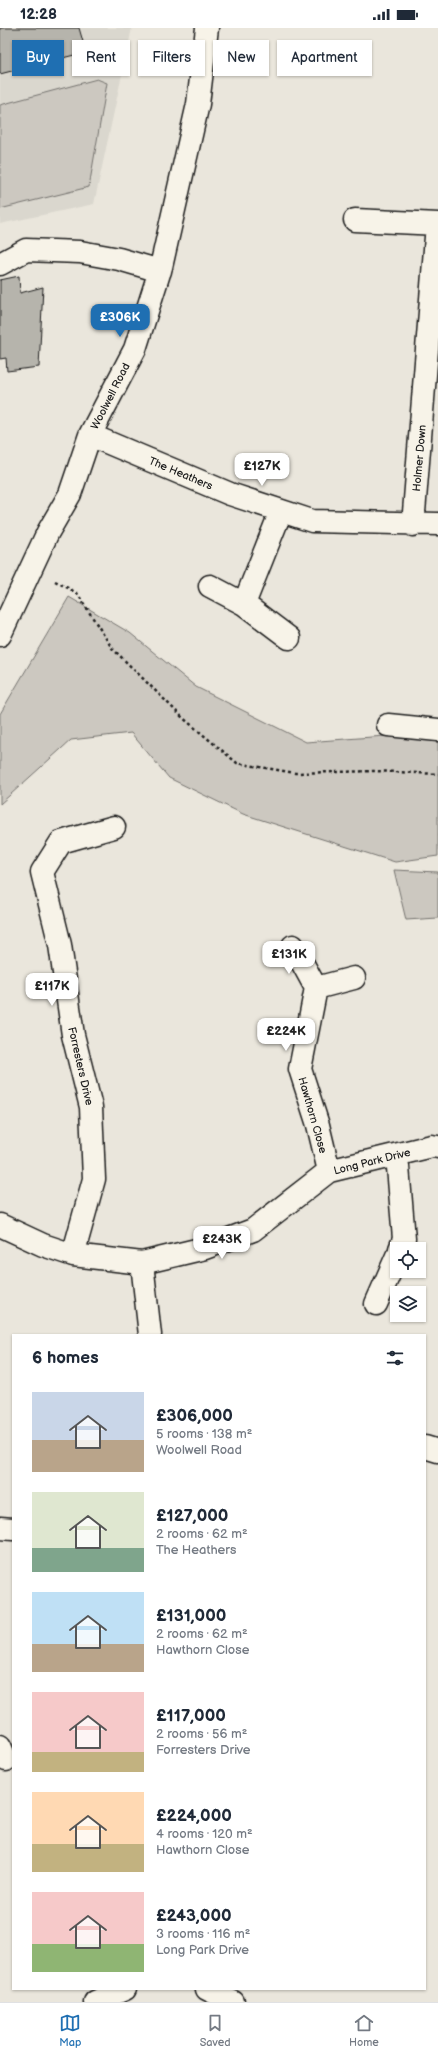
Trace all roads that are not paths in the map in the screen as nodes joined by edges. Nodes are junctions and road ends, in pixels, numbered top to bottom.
1 (207, 28) edge
2 (355, 220) dead end
3 (437, 224) edge
4 (0, 264) edge
5 (160, 271) junction
6 (435, 286) edge
7 (90, 435) junction
8 (281, 511) junction
9 (438, 524) edge
10 (413, 525) junction
11 (210, 586) dead end
12 (244, 604) junction
13 (0, 635) edge
14 (289, 638) dead end
15 (388, 725) dead end
16 (438, 730) edge
17 (114, 826) dead end
18 (293, 946) dead end
19 (354, 978) dead end
20 (316, 988) junction
21 (438, 1147) edge
22 (397, 1155) junction
23 (329, 1171) junction
24 (0, 1225) edge
25 (403, 1242) edge
26 (73, 1255) junction
27 (142, 1263) junction
28 (390, 1272) edge
29 (376, 1304) dead end
30 (150, 1334) edge
31 (426, 1447) edge
32 (438, 1451) edge
33 (0, 1528) edge
34 (12, 1529) edge
35 (123, 1990) edge
36 (209, 1990) edge
37 (95, 2002) edge
38 (233, 2002) edge

1 - 5 street, Woolwell Road
2 - 3 street, Holmer Down
3 - 6 street, Holmer Down
4 - 5 street
5 - 7 street, Woolwell Road
6 - 10 street, Holmer Down
7 - 8 street, The Heathers
7 - 13 street, Woolwell Road
8 - 10 street, The Heathers
8 - 12 street
9 - 10 street, The Heathers
11 - 12 street
12 - 14 street
15 - 16 street
17 - 26 street, Forresters Drive
18 - 20 street
19 - 20 street
20 - 23 street, Hawthorn Close
21 - 22 street, Long Park Drive
22 - 23 street, Long Park Drive
22 - 25 street
23 - 27 street, Long Park Drive
24 - 26 street, Long Park Drive
26 - 27 street, Long Park Drive
27 - 30 street
28 - 29 street
31 - 32 street
33 - 34 street
35 - 37 street
36 - 38 street

